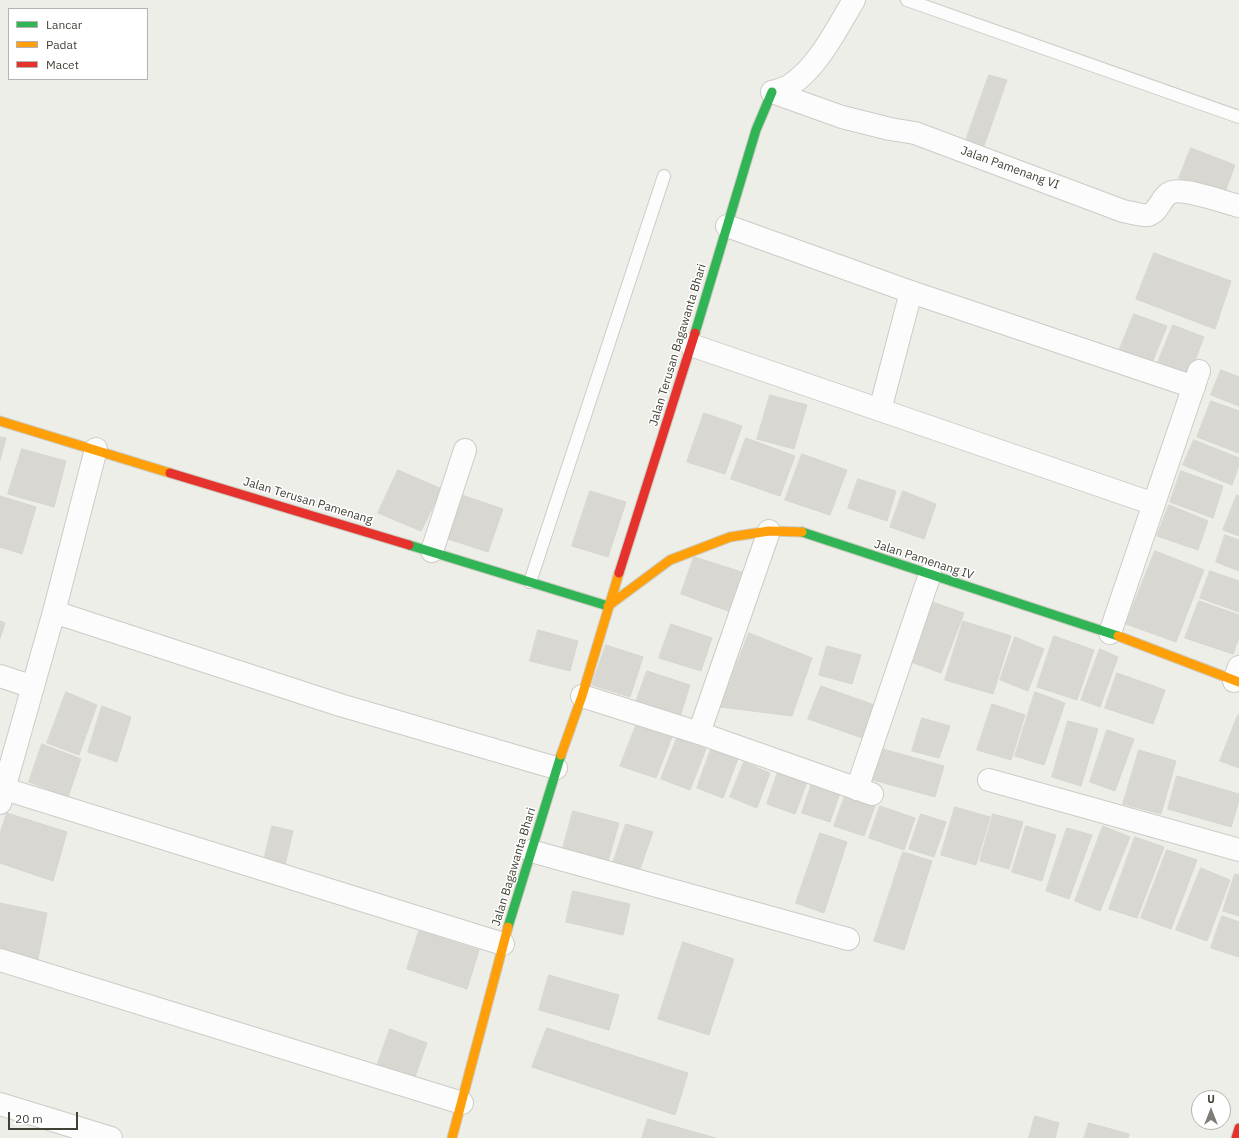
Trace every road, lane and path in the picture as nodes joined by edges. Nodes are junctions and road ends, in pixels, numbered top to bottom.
1 (854, 0) edge
2 (907, 0) edge
3 (772, 92) junction
4 (1239, 117) edge
5 (664, 176) dead end
6 (1239, 206) edge
7 (727, 226) junction
8 (911, 292) junction
9 (691, 345) junction
10 (880, 410) junction
11 (0, 421) edge
12 (96, 449) junction
13 (465, 450) dead end
14 (1154, 504) junction
15 (769, 531) junction
16 (432, 551) junction
17 (930, 574) junction
18 (530, 582) junction
19 (608, 606) junction
20 (54, 612) junction
21 (1110, 633) junction
22 (0, 676) edge
23 (1237, 677) edge
24 (33, 687) junction
25 (582, 696) junction
26 (699, 733) junction
27 (556, 768) junction
28 (989, 780) dead end
29 (2, 797) edge
30 (1239, 850) edge
31 (531, 851) junction
32 (848, 939) dead end
33 (503, 944) junction
34 (0, 960) edge
35 (462, 1103) junction
36 (0, 1104) edge
37 (1239, 1128) edge
38 (111, 1138) edge
39 (452, 1138) edge
40 (1236, 1138) edge

1 - 3 street
2 - 4 lane
3 - 6 street, Jalan Pamenang VI
3 - 7 street, Jalan Terusan Bagawanta Bhari
5 - 18 lane
7 - 8 street
7 - 9 street, Jalan Terusan Bagawanta Bhari
8 - 10 street
8 - 14 street
9 - 10 street
9 - 19 street, Jalan Terusan Bagawanta Bhari
10 - 14 street
11 - 12 street, Jalan Terusan Pamenang
12 - 16 street, Jalan Terusan Pamenang
12 - 20 street
13 - 16 street
14 - 21 street
15 - 17 street, Jalan Pamenang IV
15 - 19 street, Jalan Pamenang IV
15 - 26 street
16 - 18 street, Jalan Terusan Pamenang
17 - 21 street, Jalan Pamenang IV
17 - 26 street
18 - 19 street, Jalan Terusan Pamenang
19 - 25 street, Jalan Bagawanta Bhari
20 - 24 street
20 - 27 street
21 - 23 street, Jalan Pamenang IV
22 - 24 street
24 - 29 street
25 - 26 street
25 - 27 street, Jalan Bagawanta Bhari
27 - 31 street, Jalan Bagawanta Bhari
28 - 30 street
29 - 33 street
31 - 32 street
31 - 33 street, Jalan Bagawanta Bhari
33 - 35 street, Jalan Bagawanta Bhari
34 - 35 street
35 - 39 street, Jalan Bagawanta Bhari
36 - 38 street
37 - 40 street

